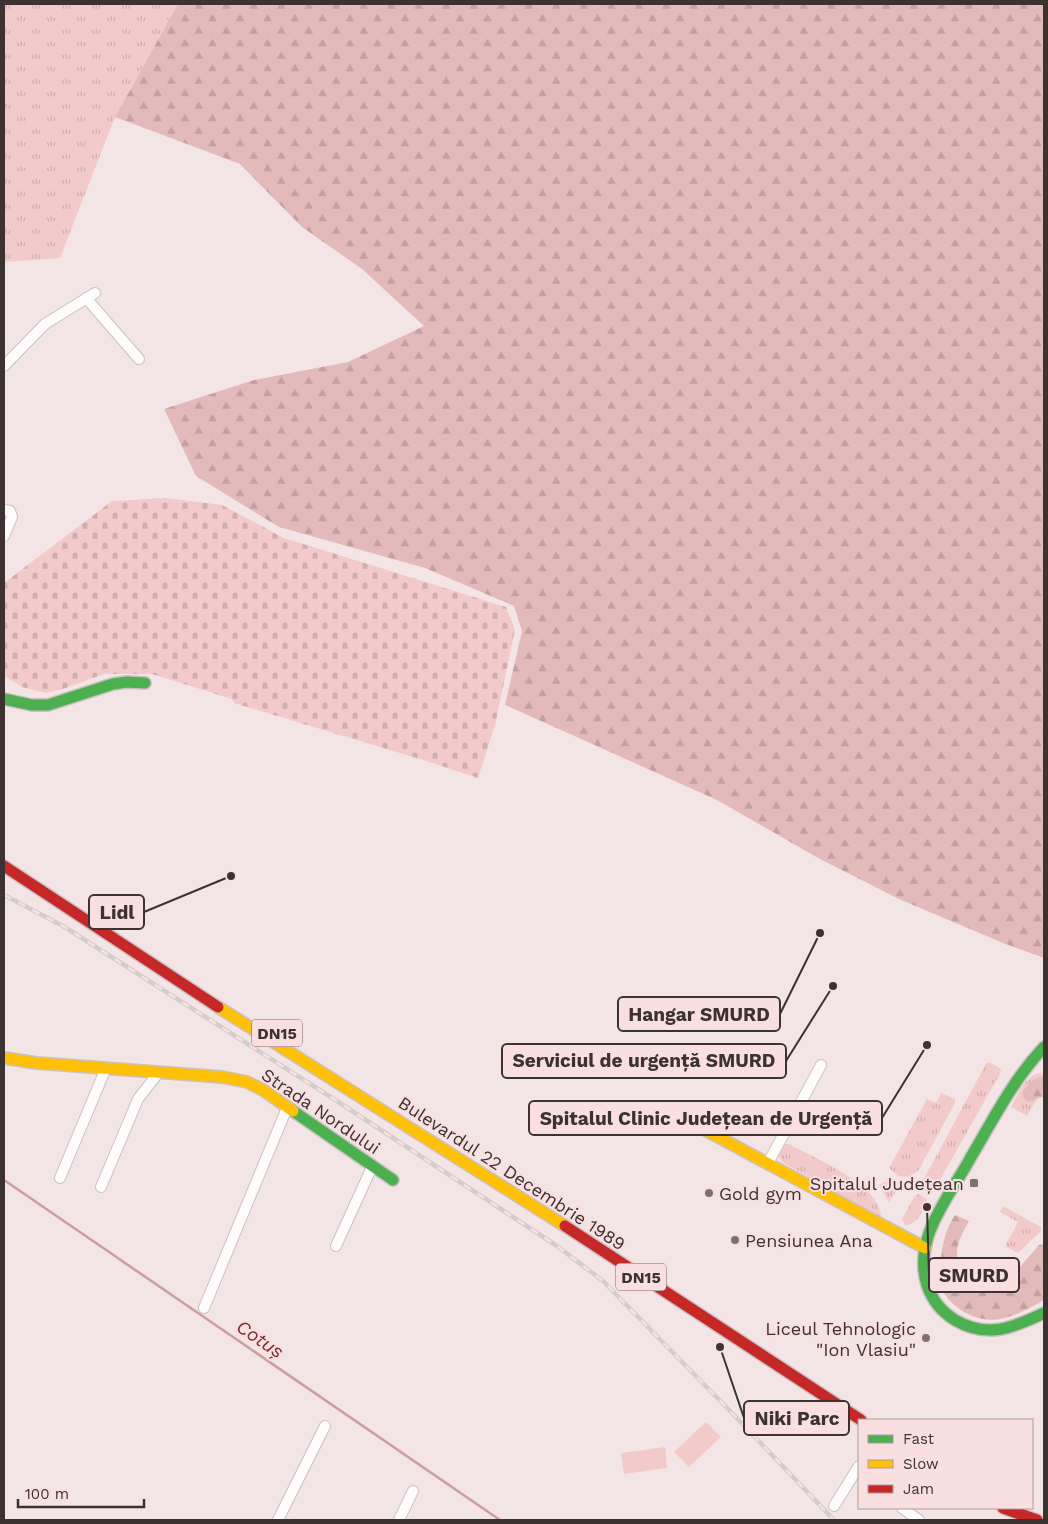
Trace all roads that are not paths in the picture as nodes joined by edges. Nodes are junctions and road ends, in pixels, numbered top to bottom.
1 (139, 359) dead end
2 (4, 366) edge
3 (4, 510) edge
4 (4, 536) edge
5 (145, 683) dead end
6 (4, 699) edge
7 (4, 866) edge
8 (1044, 1047) edge
9 (4, 1058) edge
10 (821, 1065) dead end
11 (106, 1068) junction
12 (159, 1072) junction
13 (287, 1108) junction
14 (670, 1111) dead end
15 (768, 1163) junction
16 (372, 1167) junction
17 (60, 1178) dead end
18 (394, 1180) dead end
19 (101, 1187) dead end
20 (336, 1246) dead end
21 (925, 1248) junction
22 (204, 1308) dead end
23 (1044, 1314) edge
24 (859, 1419) edge
25 (325, 1426) dead end
26 (858, 1471) edge
27 (413, 1491) dead end
28 (834, 1506) dead end
29 (903, 1509) edge
30 (1004, 1512) edge
31 (278, 1520) edge
32 (398, 1520) edge
33 (918, 1520) edge
34 (1037, 1520) edge

1 - 2 street
3 - 4 street
5 - 6 main road
7 - 24 main road, Bulevardul 22 Decembrie 1989 / DN15
8 - 21 main road
9 - 11 main road, Strada Nordului
10 - 15 street
11 - 12 main road, Strada Nordului
11 - 17 street
12 - 13 main road, Strada Nordului
12 - 19 street
13 - 16 main road, Strada Nordului
13 - 22 street
14 - 15 main road
15 - 21 main road
16 - 18 main road, Strada Nordului
16 - 20 street
21 - 23 main road
25 - 31 street
26 - 28 street
27 - 32 street
29 - 33 street
30 - 34 main road

